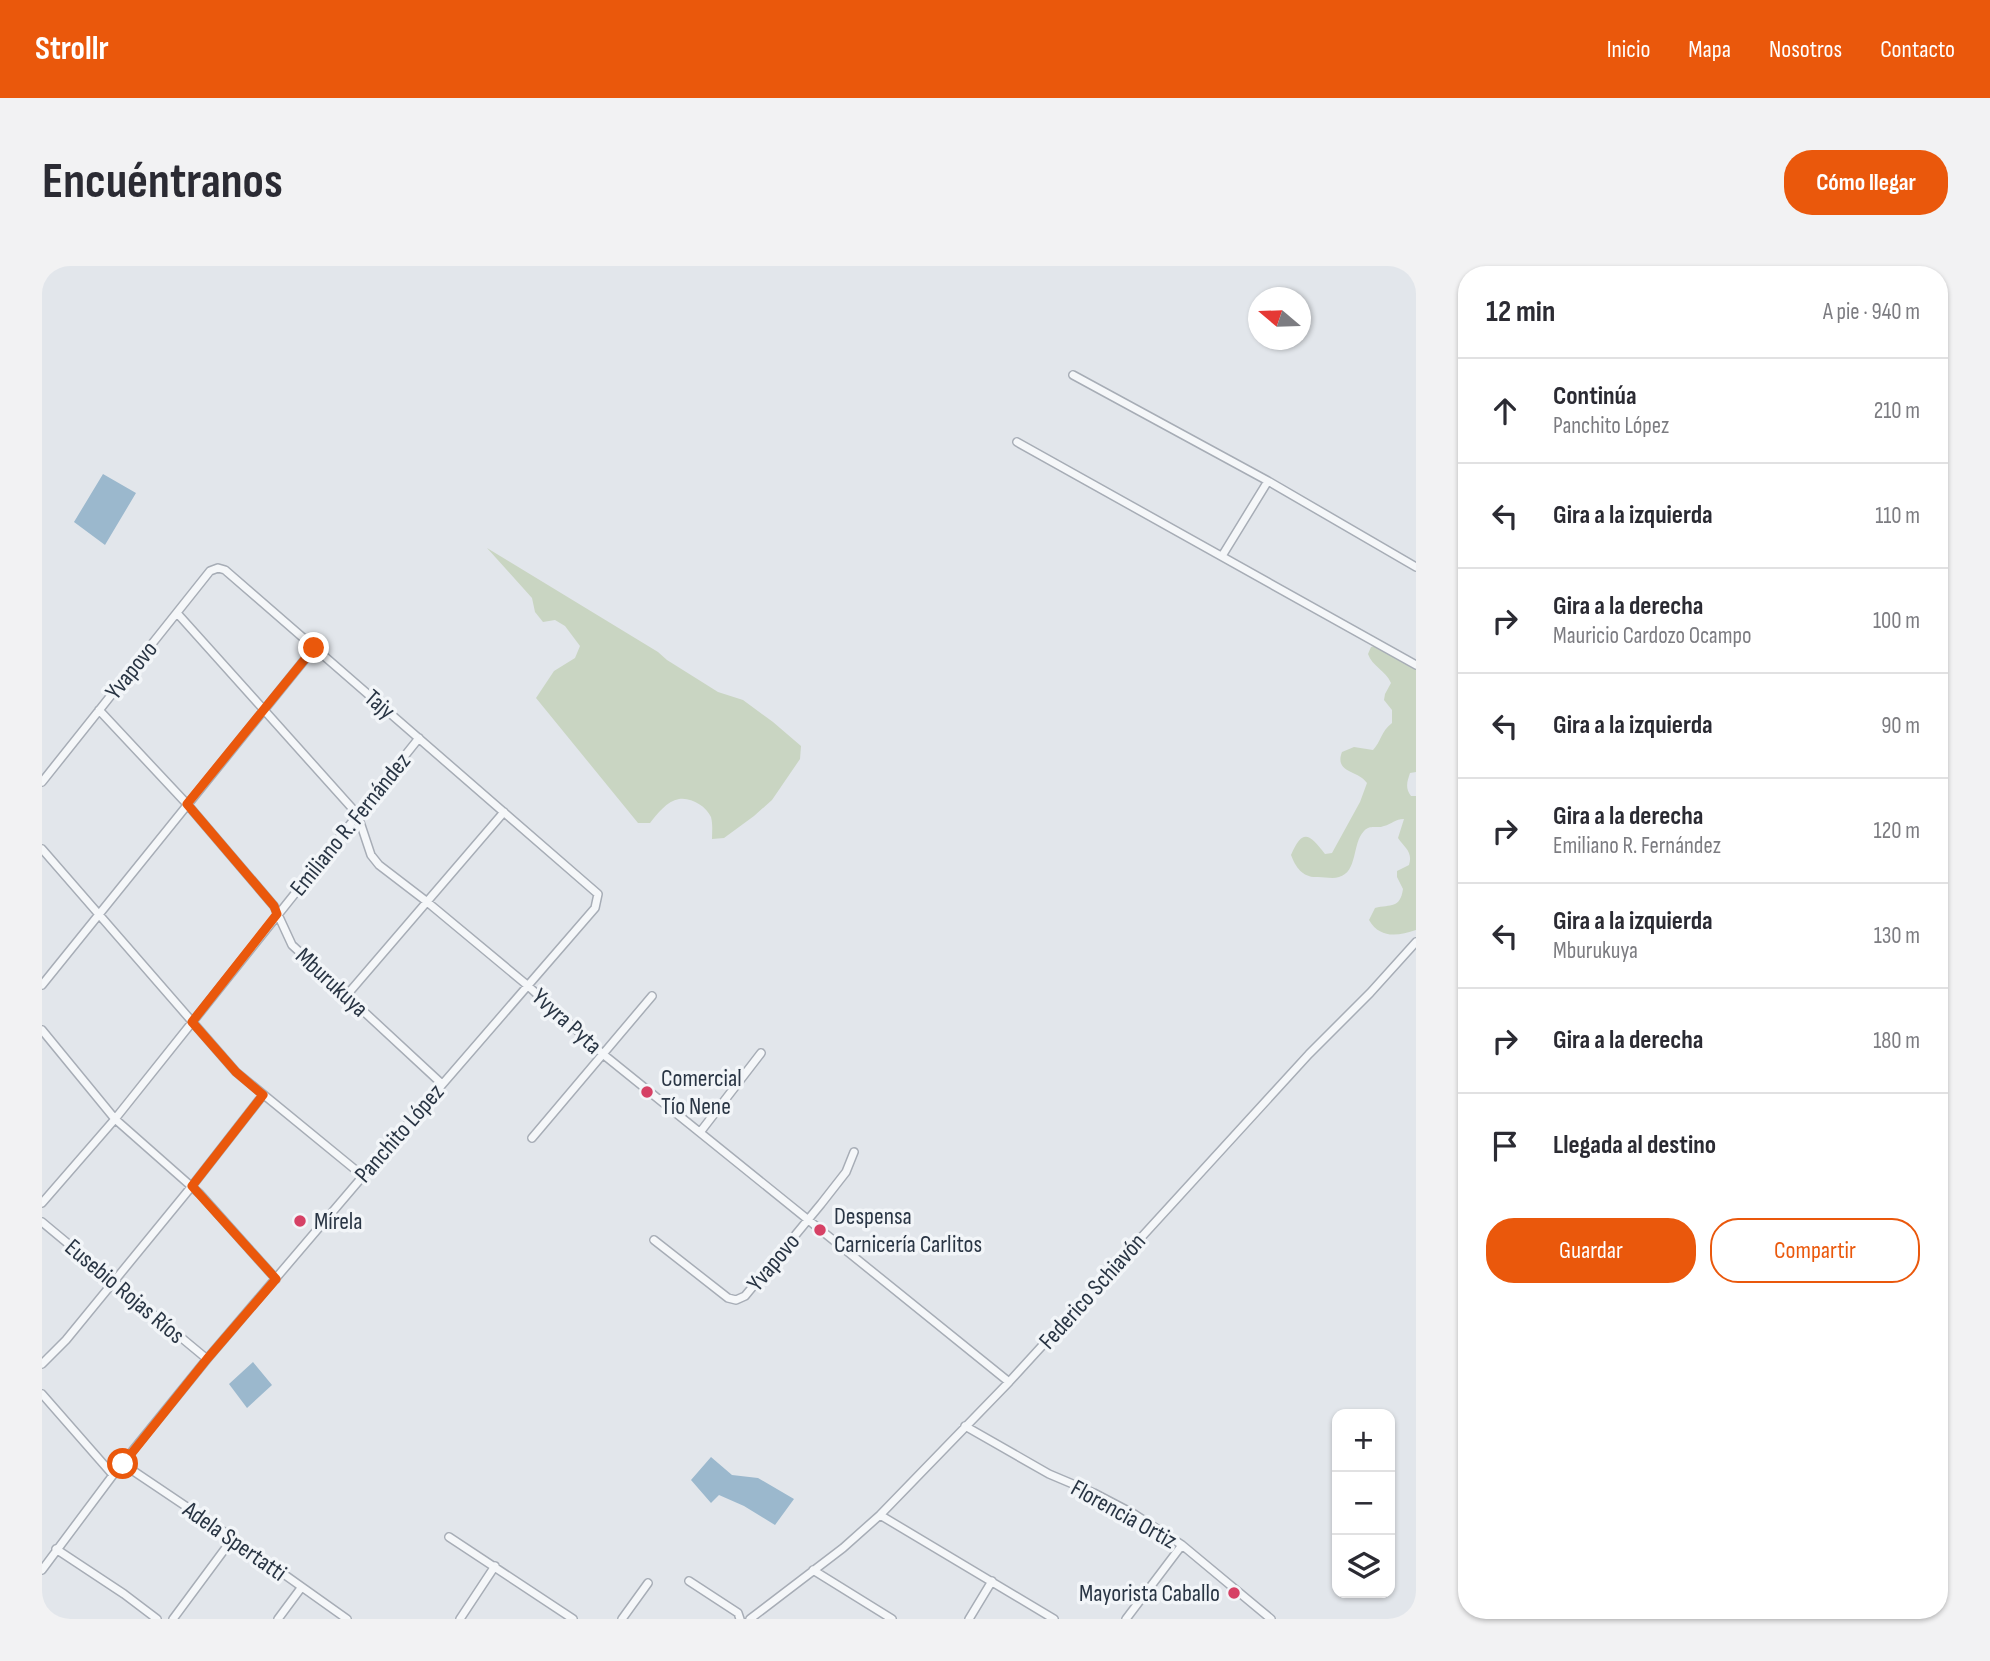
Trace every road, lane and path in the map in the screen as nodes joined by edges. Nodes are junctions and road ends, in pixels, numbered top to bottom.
1 (1073, 375) dead end
2 (1017, 443) dead end
3 (1268, 481) junction
4 (1222, 556) junction
5 (1416, 567) edge
6 (225, 570) joint
7 (177, 613) junction
8 (314, 648) junction
9 (1416, 666) edge
10 (263, 709) junction
11 (99, 710) junction
12 (419, 738) junction
13 (42, 782) edge
14 (187, 804) junction
15 (504, 812) junction
16 (358, 816) junction
17 (42, 849) edge
18 (598, 894) joint
19 (426, 901) junction
20 (277, 914) junction
21 (99, 915) junction
22 (1416, 942) edge
23 (42, 985) edge
24 (527, 985) junction
25 (346, 996) junction
26 (652, 996) dead end
27 (192, 1022) junction
28 (42, 1030) edge
29 (761, 1053) dead end
30 (604, 1055) junction
31 (442, 1084) junction
32 (263, 1095) junction
33 (115, 1119) junction
34 (701, 1131) junction
35 (532, 1138) dead end
36 (854, 1152) dead end
37 (363, 1175) junction
38 (192, 1186) junction
39 (42, 1203) edge
40 (808, 1219) junction
41 (42, 1222) edge
42 (654, 1240) dead end
43 (276, 1279) junction
44 (113, 1281) junction
45 (207, 1359) junction
46 (42, 1364) edge
47 (1009, 1382) junction
48 (42, 1394) edge
49 (965, 1426) junction
50 (123, 1464) junction
51 (113, 1475) junction
52 (880, 1515) junction
53 (449, 1537) dead end
54 (233, 1538) junction
55 (1182, 1545) junction
56 (56, 1549) junction
57 (43, 1565) edge
58 (495, 1566) junction
59 (813, 1570) junction
60 (690, 1581) dead end
61 (992, 1581) junction
62 (648, 1583) dead end
63 (301, 1588) junction
64 (157, 1619) edge
65 (173, 1619) edge
66 (278, 1619) edge
67 (347, 1619) edge
68 (460, 1619) edge
69 (573, 1619) edge
70 (622, 1619) edge
71 (740, 1619) edge
72 (750, 1619) edge
73 (892, 1619) edge
74 (969, 1619) edge
75 (1054, 1619) edge
76 (1126, 1619) edge
77 (1271, 1619) edge

1 - 3 street
2 - 4 street
3 - 4 street
3 - 5 street
4 - 9 street
6 - 7 street, Yvapovo
6 - 8 street, Tajy
7 - 10 street, Yvyra Pyta
7 - 11 street, Yvapovo
8 - 10 street
8 - 12 street, Tajy
10 - 14 street
10 - 16 street, Yvyra Pyta
11 - 13 street, Yvapovo
11 - 14 street, Mburukuya
12 - 15 street, Tajy
12 - 16 street, Emiliano R. Fernández
14 - 20 street, Mburukuya
14 - 21 street
15 - 18 street, Tajy
15 - 19 street
16 - 19 street, Yvyra Pyta
16 - 20 street, Emiliano R. Fernández
17 - 21 street
18 - 24 street, Panchito López
19 - 24 street, Yvyra Pyta
19 - 25 street
20 - 25 street, Mburukuya
20 - 27 street, Emiliano R. Fernández
21 - 23 street
21 - 27 street
22 - 47 street, Federico Schiavón
24 - 30 street, Yvyra Pyta
24 - 31 street, Panchito López
25 - 31 street, Mburukuya
26 - 30 street
27 - 32 street
27 - 33 street, Emiliano R. Fernández
28 - 33 street
29 - 34 street
30 - 34 street, Yvyra Pyta
30 - 35 street
31 - 37 street, Panchito López
32 - 37 street
32 - 38 street
33 - 38 street
33 - 39 street, Emiliano R. Fernández
34 - 40 street, Yvyra Pyta
36 - 40 street, Yvapovo
37 - 43 street, Panchito López
38 - 43 street
38 - 44 street
40 - 42 street, Yvapovo
40 - 47 street, Yvyra Pyta
41 - 44 street, Eusebio Rojas Ríos
43 - 45 street, Panchito López
44 - 45 street, Eusebio Rojas Ríos
44 - 46 street
45 - 50 street, Panchito López
47 - 49 street, Federico Schiavón
48 - 51 street
49 - 52 street, Federico Schiavón
49 - 55 street, Florencia Ortiz
50 - 51 street, Panchito López
50 - 54 street, Adela Spertatti
51 - 56 street, Panchito López
52 - 59 street, Federico Schiavón
52 - 61 street
53 - 58 street
54 - 63 street, Adela Spertatti
54 - 65 street
55 - 76 street
55 - 77 street, Florencia Ortiz
56 - 57 street, Panchito López
56 - 64 street
58 - 68 street
58 - 69 street
59 - 72 street, Federico Schiavón
59 - 73 street
60 - 71 street
61 - 74 street
61 - 75 street
62 - 70 street
63 - 66 street
63 - 67 street, Adela Spertatti

